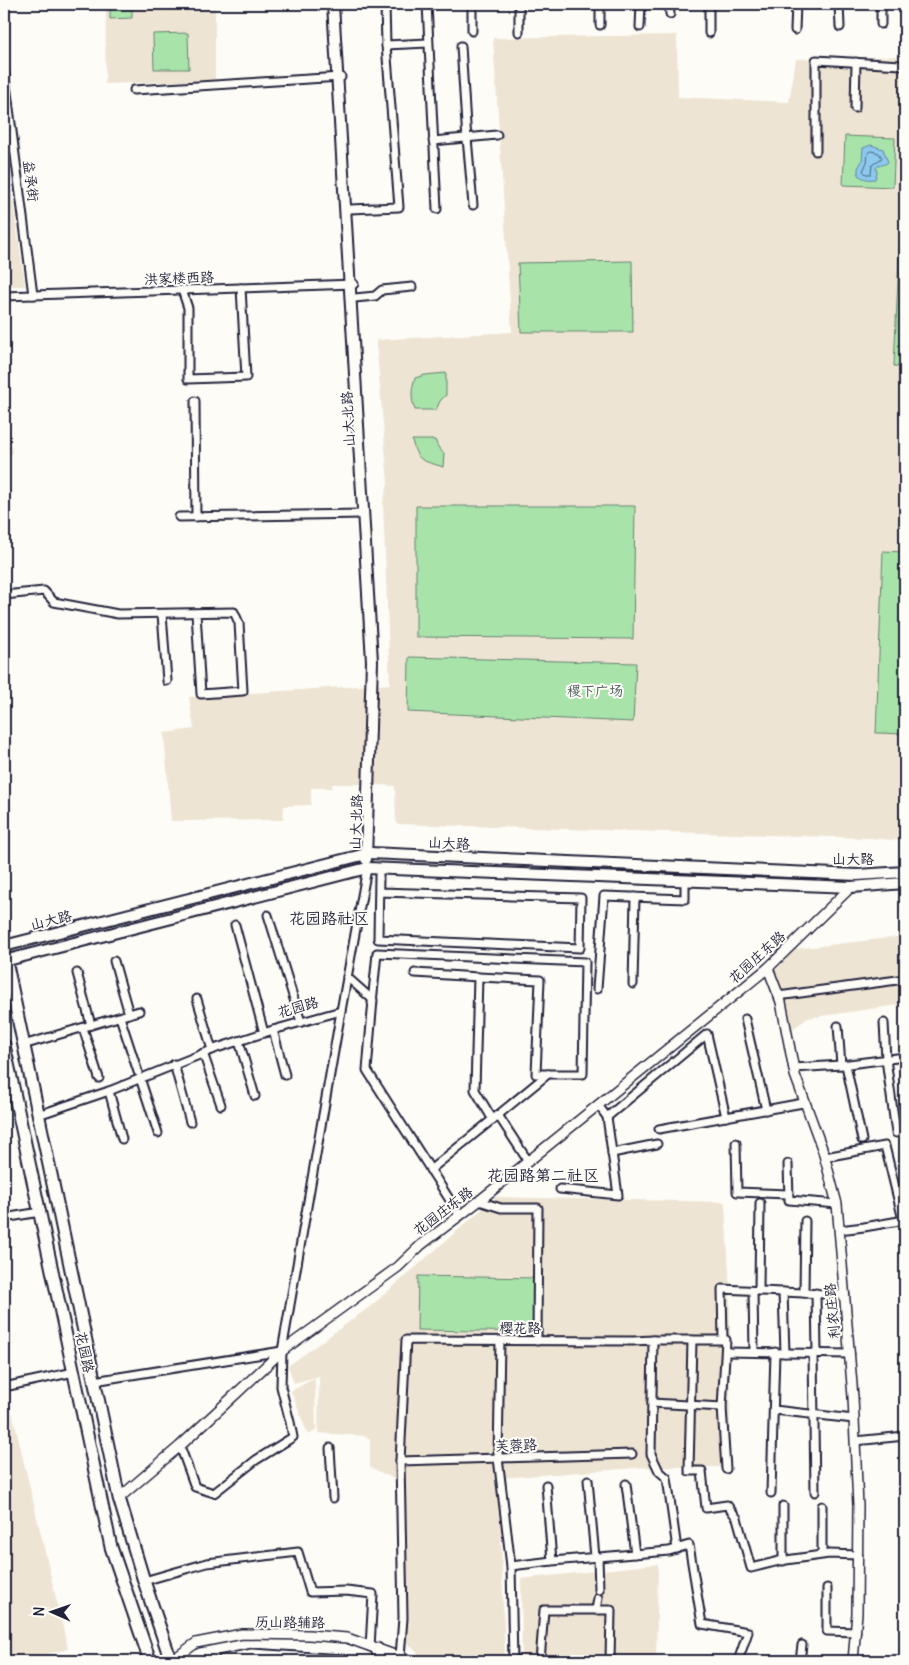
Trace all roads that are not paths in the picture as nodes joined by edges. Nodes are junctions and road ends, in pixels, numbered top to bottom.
1 (335, 4) edge
2 (385, 4) edge
3 (427, 4) edge
4 (472, 4) edge
5 (519, 4) edge
6 (600, 4) edge
7 (641, 4) edge
8 (669, 4) edge
9 (709, 4) edge
10 (796, 4) edge
11 (839, 4) edge
12 (880, 4) edge
13 (670, 14) dead end
14 (882, 24) dead end
15 (600, 26) dead end
16 (640, 27) dead end
17 (840, 27) dead end
18 (795, 30) dead end
19 (472, 31) dead end
20 (519, 32) dead end
21 (709, 33) dead end
22 (428, 43) junction
23 (386, 45) junction
24 (461, 46) dead end
25 (856, 62) junction
26 (901, 65) dead end
27 (4, 69) edge
28 (339, 78) junction
29 (134, 90) dead end
30 (855, 108) dead end
31 (497, 136) dead end
32 (467, 140) junction
33 (433, 141) junction
34 (816, 151) dead end
35 (474, 205) dead end
36 (350, 209) junction
37 (437, 209) dead end
38 (352, 284) junction
39 (412, 287) dead end
40 (241, 288) junction
41 (182, 290) junction
42 (4, 296) edge
43 (33, 296) junction
44 (355, 298) junction
45 (196, 401) dead end
46 (363, 514) junction
47 (196, 517) junction
48 (180, 518) dead end
49 (4, 595) edge
50 (196, 613) junction
51 (162, 614) junction
52 (167, 681) dead end
53 (367, 853) junction
54 (367, 868) junction
55 (905, 872) edge
56 (379, 875) dead end
57 (685, 880) junction
58 (905, 883) edge
59 (851, 887) junction
60 (379, 892) junction
61 (635, 897) junction
62 (268, 915) dead end
63 (235, 925) dead end
64 (4, 946) edge
65 (4, 960) edge
66 (114, 961) dead end
67 (768, 968) junction
68 (77, 973) dead end
69 (415, 973) dead end
70 (347, 977) junction
71 (478, 977) junction
72 (905, 979) edge
73 (633, 984) dead end
74 (597, 989) dead end
75 (778, 996) junction
76 (197, 999) dead end
77 (373, 1000) junction
78 (341, 1011) junction
79 (139, 1012) dead end
80 (129, 1014) junction
81 (120, 1017) junction
82 (745, 1019) dead end
83 (301, 1022) junction
84 (884, 1024) dead end
85 (91, 1025) junction
86 (838, 1026) dead end
87 (83, 1028) junction
88 (273, 1030) junction
89 (264, 1033) junction
90 (239, 1041) junction
91 (4, 1045) edge
92 (24, 1045) junction
93 (212, 1050) junction
94 (203, 1053) junction
95 (905, 1057) edge
96 (886, 1060) junction
97 (174, 1064) junction
98 (844, 1065) junction
99 (794, 1068) junction
100 (548, 1074) junction
101 (138, 1075) junction
102 (285, 1075) dead end
103 (99, 1078) dead end
104 (109, 1091) junction
105 (255, 1096) dead end
106 (803, 1104) dead end
107 (221, 1105) dead end
108 (598, 1106) junction
109 (766, 1110) junction
110 (38, 1115) junction
111 (495, 1117) junction
112 (726, 1117) junction
113 (607, 1118) junction
114 (190, 1122) dead end
115 (659, 1129) dead end
116 (158, 1133) dead end
117 (896, 1133) dead end
118 (122, 1139) dead end
119 (862, 1140) dead end
120 (736, 1143) dead end
121 (657, 1144) dead end
122 (612, 1153) junction
123 (825, 1157) junction
124 (528, 1161) junction
125 (788, 1164) dead end
126 (430, 1170) junction
127 (560, 1189) dead end
128 (788, 1194) junction
129 (479, 1201) junction
130 (760, 1203) dead end
131 (836, 1204) junction
132 (40, 1212) junction
133 (460, 1216) junction
134 (4, 1218) edge
135 (904, 1220) edge
136 (805, 1222) dead end
137 (839, 1230) junction
138 (756, 1291) junction
139 (783, 1292) junction
140 (804, 1293) junction
141 (816, 1293) junction
142 (845, 1294) junction
143 (500, 1340) junction
144 (653, 1340) junction
145 (692, 1340) junction
146 (723, 1340) junction
147 (537, 1341) junction
148 (282, 1351) junction
149 (727, 1352) dead end
150 (754, 1352) junction
151 (775, 1352) junction
152 (785, 1353) junction
153 (815, 1353) junction
154 (850, 1354) junction
155 (74, 1372) junction
156 (94, 1380) junction
157 (4, 1387) edge
158 (652, 1403) junction
159 (691, 1405) junction
160 (722, 1407) junction
161 (774, 1410) junction
162 (814, 1415) junction
163 (854, 1419) junction
164 (905, 1436) edge
165 (855, 1441) junction
166 (180, 1446) junction
167 (330, 1448) dead end
168 (632, 1454) dead end
169 (498, 1458) junction
170 (400, 1461) junction
171 (726, 1469) dead end
172 (588, 1480) dead end
173 (626, 1484) dead end
174 (546, 1485) dead end
175 (815, 1492) dead end
176 (771, 1493) dead end
177 (119, 1498) junction
178 (333, 1498) dead end
179 (783, 1506) dead end
180 (822, 1506) dead end
181 (677, 1548) junction
182 (635, 1554) junction
183 (822, 1554) junction
184 (858, 1555) junction
185 (597, 1557) junction
186 (552, 1560) junction
187 (783, 1560) junction
188 (511, 1566) junction
189 (144, 1581) junction
190 (827, 1588) dead end
191 (598, 1590) dead end
192 (598, 1598) dead end
193 (596, 1610) junction
194 (856, 1632) junction
195 (802, 1645) dead end
196 (373, 1648) junction
197 (400, 1657) junction
198 (150, 1661) edge
199 (171, 1661) edge
200 (223, 1661) edge
201 (343, 1661) edge
202 (381, 1661) edge
203 (411, 1661) edge
204 (513, 1661) edge
205 (540, 1661) edge
206 (610, 1661) edge
207 (738, 1661) edge
208 (800, 1661) edge
209 (853, 1661) edge

1 - 28 main road, 山大北路
2 - 23 street
3 - 22 street
4 - 19 street
5 - 20 street
6 - 15 street
7 - 16 street
8 - 13 street
9 - 21 street
10 - 18 street
11 - 17 street
12 - 14 street
22 - 23 street
22 - 33 street
23 - 36 street
24 - 32 street
25 - 26 street
25 - 30 street
25 - 34 street
27 - 43 street, 益承街
28 - 29 street
28 - 36 main road, 山大北路
28 - 38 main road, 山大北路
31 - 32 street
32 - 33 street
32 - 35 street
33 - 37 street
36 - 38 main road, 山大北路
38 - 40 street, 洪家楼西路
38 - 44 main road, 山大北路
38 - 46 main road, 山大北路
39 - 44 street
40 - 41 street, 洪家楼西路
40 - 41 street
41 - 43 street, 洪家楼西路
42 - 43 street, 洪家楼西路
44 - 53 main road, 山大北路
45 - 47 street
46 - 47 street
46 - 53 main road, 山大北路
47 - 48 street
49 - 51 street
50 - 50 street
50 - 51 street
51 - 52 street
53 - 54 main road, 山大北路
53 - 55 main road, 山大路
53 - 64 main road, 山大路
54 - 57 main road, 山大路
54 - 65 main road, 山大路
54 - 70 street
56 - 60 street
57 - 59 main road, 山大路
57 - 61 street
58 - 59 main road, 山大路
59 - 67 street, 花园庄东路
60 - 60 street
61 - 73 street
61 - 74 street
62 - 83 street
63 - 89 street
65 - 92 main road, 花园路
66 - 80 street
67 - 75 street, 利农庄路
67 - 108 street, 花园庄东路
68 - 85 street
69 - 71 street
70 - 77 street
70 - 78 street
71 - 100 street
71 - 111 street
72 - 75 street
75 - 99 street, 利农庄路
76 - 93 street
77 - 100 street
77 - 126 street
78 - 83 street, 花园路
78 - 148 street
79 - 80 street
80 - 81 street
81 - 85 street
81 - 101 street
82 - 109 street
83 - 88 street, 花园路
84 - 96 street
85 - 87 street
86 - 98 street
87 - 92 street
87 - 103 street
88 - 89 street, 花园路
88 - 102 street
89 - 90 street, 花园路
90 - 93 street, 花园路
90 - 105 street
91 - 132 main road, 花园路
92 - 110 main road, 花园路
93 - 94 street, 花园路
94 - 97 street, 花园路
94 - 107 street
95 - 96 street
96 - 98 street
96 - 117 street
97 - 101 street, 花园路
97 - 114 street
98 - 99 street
98 - 119 street
99 - 123 street, 利农庄路
100 - 111 street
101 - 104 street, 花园路
101 - 116 street
104 - 110 street, 花园路
104 - 118 street
106 - 109 street
108 - 113 street
108 - 124 street, 花园庄东路
109 - 112 street
110 - 156 main road, 花园路
111 - 124 street
111 - 126 street
112 - 113 street
112 - 115 street
113 - 122 street
120 - 128 street
121 - 122 street
122 - 127 street
123 - 131 street, 利农庄路
123 - 135 street
124 - 129 street, 花园庄东路
125 - 128 street
126 - 133 street
128 - 131 street
129 - 133 street, 花园庄东路
129 - 147 street
130 - 138 street
131 - 137 street, 利农庄路
132 - 134 street
132 - 155 main road, 花园路
133 - 148 street, 花园庄东路
135 - 137 street
136 - 140 street
137 - 142 street, 利农庄路
138 - 139 street
138 - 146 street
138 - 150 street
139 - 140 street
139 - 152 street
140 - 141 street
141 - 142 street
141 - 153 street
142 - 154 street, 利农庄路
143 - 147 street, 樱花路
143 - 169 street
143 - 170 street, 樱花路
144 - 145 street, 樱花路
144 - 147 street, 樱花路
144 - 158 street
145 - 146 street, 樱花路
145 - 159 street
146 - 160 street
148 - 156 street
148 - 166 street, 花园庄东路
148 - 166 street
149 - 150 street
150 - 151 street
151 - 152 street
151 - 161 street
152 - 153 street
153 - 154 street
153 - 162 street
154 - 163 street, 利农庄路
155 - 157 street
155 - 198 main road, 花园路
156 - 177 main road, 花园路
158 - 159 street
158 - 181 street
159 - 160 street
159 - 187 street
160 - 171 street
161 - 162 street
161 - 176 street
162 - 163 street
162 - 175 street
163 - 165 street, 利农庄路
164 - 165 street
165 - 184 street, 利农庄路
166 - 177 street, 花园庄东路
167 - 178 street
168 - 169 street, 芙蓉路
169 - 170 street, 芙蓉路
169 - 188 street
170 - 197 street
172 - 185 street
173 - 182 street
174 - 186 street
177 - 189 main road, 花园路
179 - 187 street
180 - 183 street
181 - 182 street
181 - 207 street
182 - 185 street
183 - 184 street
183 - 187 street
184 - 194 street, 利农庄路
185 - 186 street
185 - 191 street
186 - 188 street
188 - 204 street
189 - 196 street
189 - 199 main road, 花园路
190 - 194 street
192 - 193 street
193 - 205 street
193 - 206 street
194 - 209 street, 利农庄路
195 - 208 street
196 - 197 street, 历山路辅路
196 - 199 street, 历山路辅路
196 - 202 main road
197 - 203 street, 历山路辅路
200 - 201 main road

